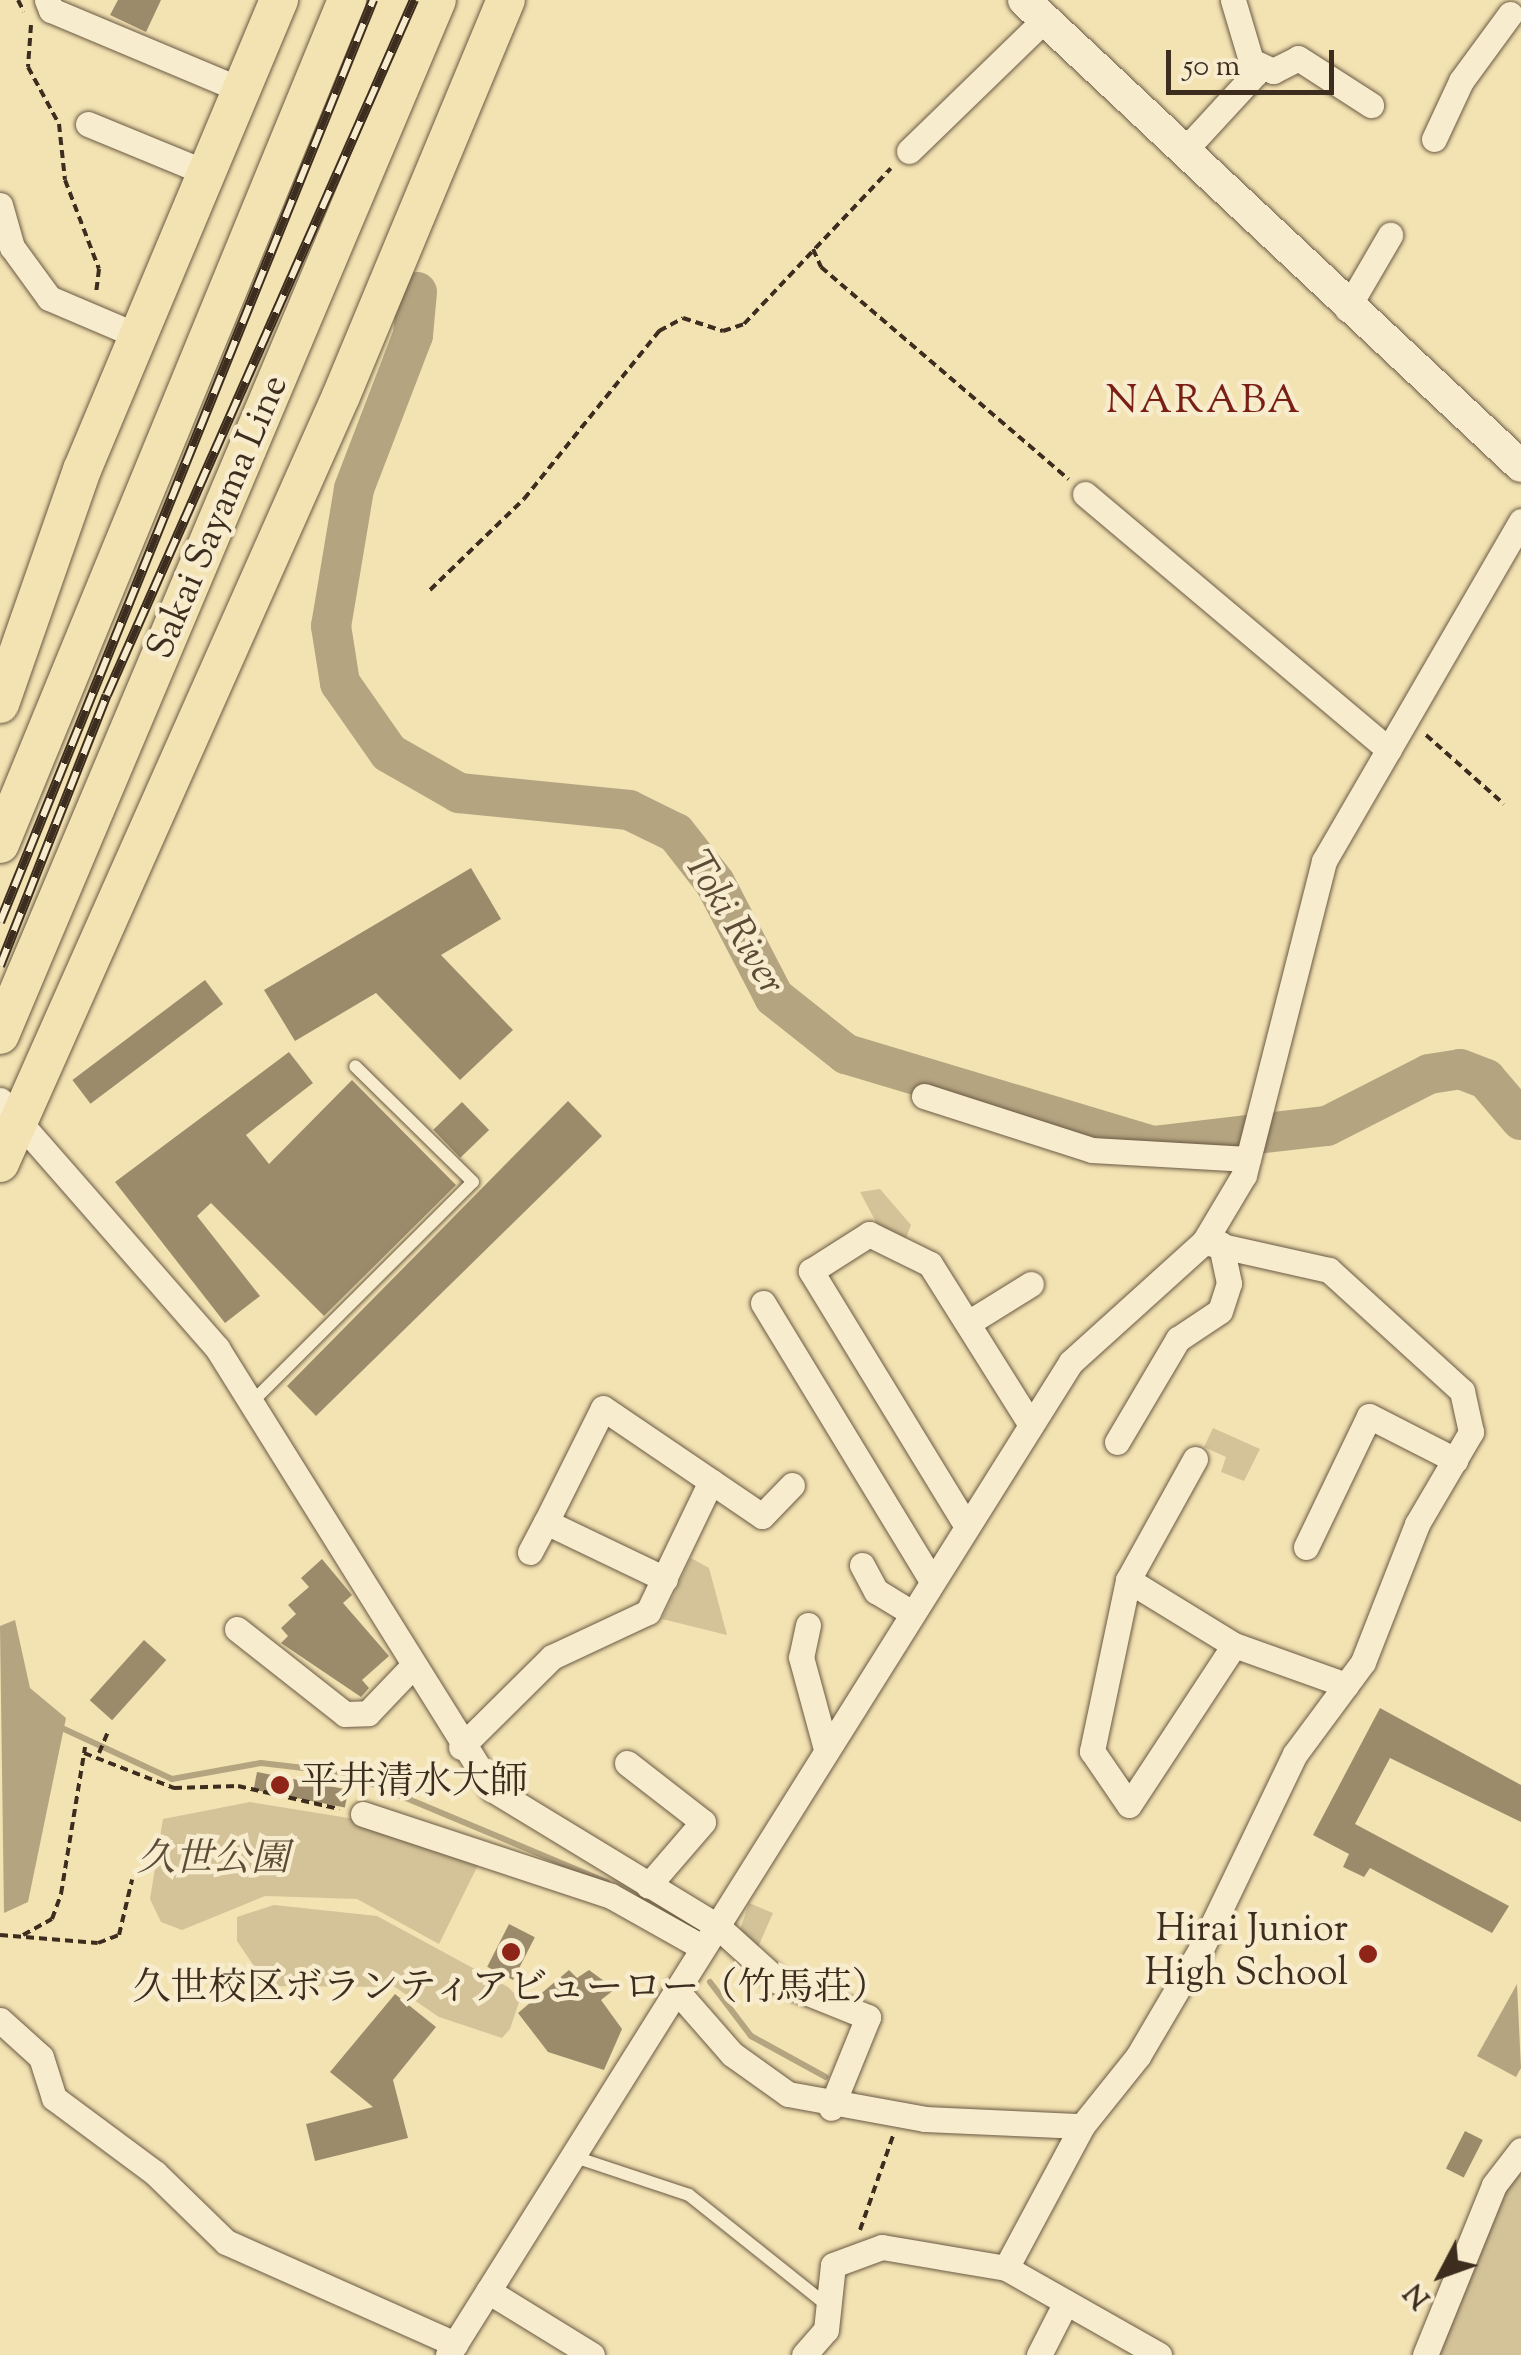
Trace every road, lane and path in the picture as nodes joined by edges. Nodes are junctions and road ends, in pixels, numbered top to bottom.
1 (18, 0) edge
2 (47, 0) edge
3 (279, 0) edge
4 (346, 0) edge
5 (437, 0) edge
6 (506, 0) edge
7 (1233, 0) edge
8 (1034, 10) edge
9 (1508, 12) edge
10 (1256, 63) junction
11 (241, 90) junction
12 (1371, 104) dead end
13 (88, 124) dead end
14 (1434, 139) dead end
15 (909, 151) joint
16 (1183, 152) junction
17 (206, 173) junction
18 (0, 205) edge
19 (1390, 235) dead end
20 (813, 248) junction
21 (1347, 310) junction
22 (96, 319) junction
23 (138, 336) junction
24 (1521, 466) edge
25 (1085, 494) joint
26 (1521, 521) edge
27 (430, 590) dead end
28 (0, 704) edge
29 (1407, 719) junction
30 (1390, 750) junction
31 (1504, 804) dead end
32 (0, 844) edge
33 (0, 1034) edge
34 (355, 1066) dead end
35 (924, 1096) dead end
36 (9, 1109) edge
37 (1248, 1156) junction
38 (0, 1164) edge
39 (1213, 1242) junction
40 (1031, 1284) dead end
41 (762, 1304) dead end
42 (968, 1324) junction
43 (251, 1404) junction
44 (1031, 1425) junction
45 (1117, 1442) dead end
46 (1195, 1458) dead end
47 (1455, 1460) junction
48 (711, 1481) junction
49 (792, 1485) dead end
50 (546, 1522) junction
51 (966, 1525) junction
52 (1306, 1547) dead end
53 (530, 1552) dead end
54 (862, 1565) dead end
55 (665, 1579) junction
56 (1128, 1580) junction
57 (932, 1581) junction
58 (912, 1613) junction
59 (808, 1625) dead end
60 (237, 1628) dead end
61 (1234, 1646) junction
62 (412, 1667) junction
63 (1346, 1685) junction
64 (108, 1732) dead end
65 (461, 1747) junction
66 (826, 1749) junction
67 (99, 1752) junction
68 (627, 1763) dead end
69 (364, 1814) joint
70 (132, 1880) dead end
71 (648, 1886) junction
72 (716, 1925) junction
73 (0, 1935) edge
74 (22, 1935) junction
75 (702, 1947) junction
76 (676, 1990) junction
77 (0, 2020) edge
78 (831, 2108) junction
79 (900, 2116) junction
80 (1082, 2126) junction
81 (1521, 2150) edge
82 (572, 2156) junction
83 (833, 2266) junction
84 (1006, 2268) junction
85 (488, 2291) junction
86 (1066, 2302) junction
87 (826, 2305) junction
88 (452, 2350) edge
89 (592, 2355) edge
90 (804, 2355) edge
91 (1039, 2355) edge
92 (1159, 2355) edge
93 (1425, 2355) edge

1 - 22 path
2 - 11 street
3 - 11 main road
4 - 32 main road, Sakai Sayama Line
5 - 33 main road, Sakai Sayama Line
6 - 36 main road
7 - 10 street
8 - 15 street
8 - 16 street
9 - 14 street
10 - 12 street
10 - 16 street
11 - 17 main road
13 - 17 street
15 - 20 path
16 - 21 street
17 - 23 main road
18 - 22 street
19 - 21 street
20 - 25 path
20 - 27 path
21 - 24 street
22 - 23 street
23 - 28 main road
25 - 30 street
26 - 29 street
29 - 30 street
29 - 31 path
30 - 37 street
34 - 43 lane
35 - 37 street
36 - 38 main road
36 - 43 street
37 - 39 street
39 - 44 street
39 - 45 street
39 - 47 street
40 - 42 street
41 - 57 street
42 - 44 street
42 - 51 street
43 - 62 street
44 - 51 street
46 - 56 street
47 - 52 street
47 - 63 street
48 - 49 street
48 - 50 street
48 - 55 street
50 - 53 street
50 - 55 street
51 - 57 street
54 - 58 street
55 - 65 street
56 - 61 street
56 - 61 street
57 - 58 street
58 - 66 street
59 - 66 street
60 - 62 street
61 - 63 street
62 - 65 street
63 - 80 street
64 - 67 path
65 - 71 street
66 - 72 street
67 - 69 path
67 - 74 path
68 - 71 street
69 - 75 street
70 - 74 path
71 - 72 street
72 - 75 street
72 - 78 street
73 - 74 path
75 - 76 street
76 - 78 street
76 - 82 street
77 - 88 street
78 - 79 street
79 - 80 street
79 - 83 path
80 - 84 street
81 - 93 street
82 - 85 street
82 - 87 lane
83 - 84 street
83 - 87 street
84 - 86 street
85 - 88 street
85 - 89 street
86 - 91 street
86 - 92 street
87 - 90 street

